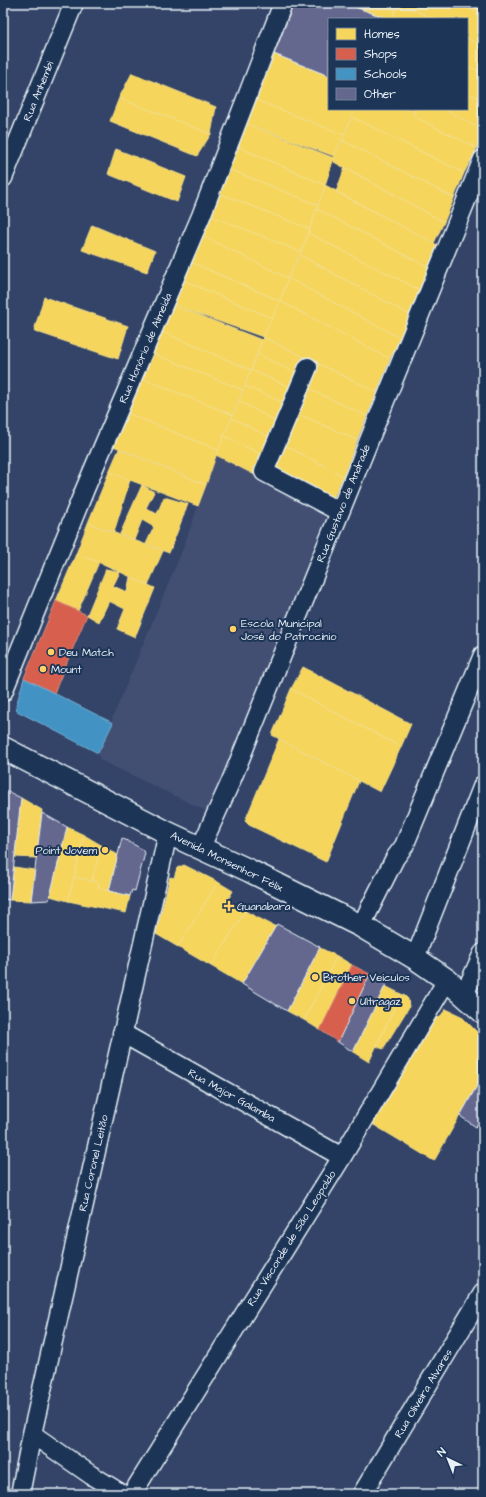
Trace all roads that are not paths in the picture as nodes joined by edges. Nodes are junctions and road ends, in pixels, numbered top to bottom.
1 (74, 3) edge
2 (283, 3) edge
3 (483, 158) edge
4 (3, 178) edge
5 (308, 367) dead end
6 (340, 512) junction
7 (483, 654) edge
8 (3, 692) edge
9 (3, 748) edge
10 (483, 785) edge
11 (168, 832) junction
12 (202, 848) junction
13 (361, 926) junction
14 (483, 953) edge
15 (415, 958) junction
16 (479, 971) edge
17 (446, 980) junction
18 (464, 995) junction
19 (483, 1012) edge
20 (122, 1032) junction
21 (342, 1157) junction
22 (483, 1293) edge
23 (32, 1434) junction
24 (20, 1494) edge
25 (122, 1494) edge
26 (132, 1494) edge
27 (362, 1494) edge

1 - 4 street, Rua Anhembi
2 - 8 street, Rua Honório de Almeida
3 - 6 street, Rua Gustavo de Andrade
5 - 6 street
6 - 12 street, Rua Gustavo de Andrade
7 - 13 street
9 - 11 main road, Avenida Monsenhor Félix
10 - 15 street
11 - 12 main road, Avenida Monsenhor Félix
11 - 20 street, Rua Coronel Leitão
12 - 13 main road, Avenida Monsenhor Félix
13 - 15 main road, Avenida Monsenhor Félix
14 - 16 street
15 - 17 main road, Avenida Monsenhor Félix
16 - 18 street
17 - 18 main road, Avenida Monsenhor Félix
17 - 21 street, Rua Visconde de São Leopoldo
18 - 19 main road, Avenida Monsenhor Félix
20 - 21 street, Rua Major Galamba
20 - 23 street, Rua Coronel Leitão
21 - 26 street, Rua Visconde de São Leopoldo
22 - 27 street, Rua Oliveira Alvares
23 - 24 street, Rua Coronel Leitão
23 - 25 street

